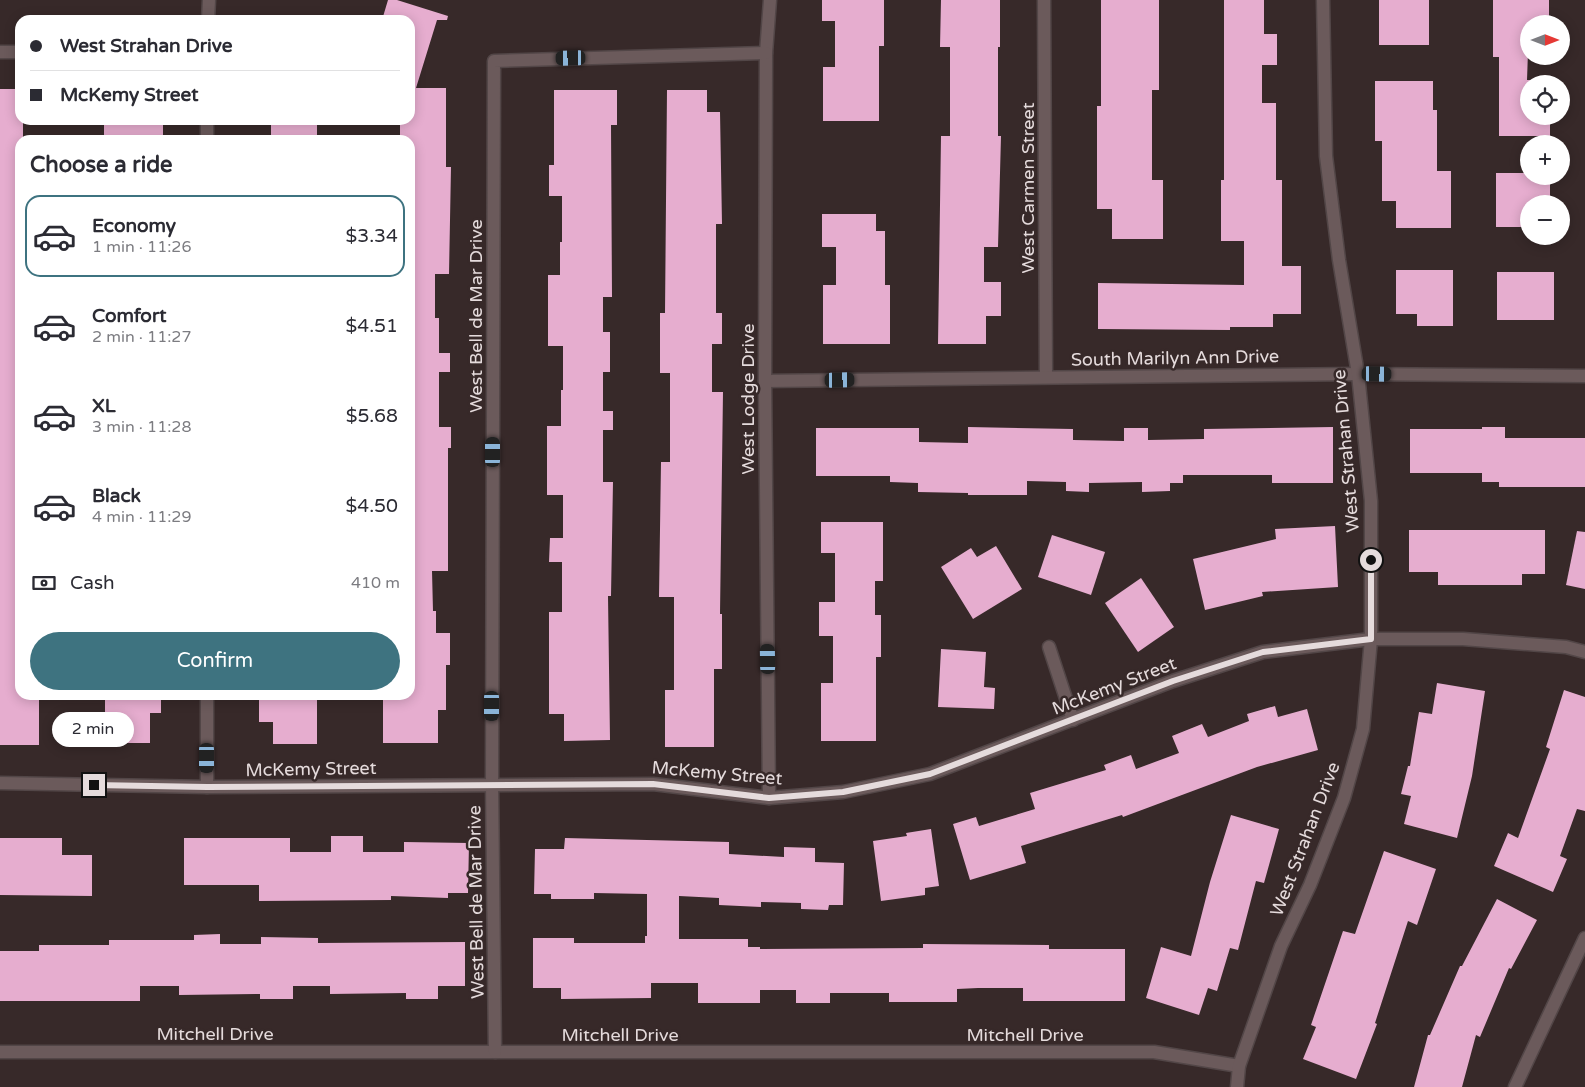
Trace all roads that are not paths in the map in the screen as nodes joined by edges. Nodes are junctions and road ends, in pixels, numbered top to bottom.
1 (208, 0) edge
2 (770, 0) edge
3 (1044, 0) edge
4 (1324, 0) edge
5 (208, 15) edge
6 (0, 52) edge
7 (15, 52) edge
8 (766, 53) junction
9 (1358, 374) junction
10 (1046, 376) junction
11 (1585, 376) edge
12 (765, 381) junction
13 (1371, 639) junction
14 (1049, 647) dead end
15 (1585, 652) edge
16 (207, 700) edge
17 (1073, 720) junction
18 (0, 783) edge
19 (492, 784) junction
20 (207, 787) junction
21 (769, 798) junction
22 (1585, 938) edge
23 (0, 1052) edge
24 (495, 1052) junction
25 (1239, 1066) junction
26 (1236, 1087) edge
27 (1515, 1087) edge

1 - 5 street
2 - 8 street, West Lodge Drive
3 - 10 street, West Carmen Street
4 - 9 street, West Strahan Drive
6 - 7 street
8 - 12 street, West Lodge Drive
8 - 19 street, West Bell de Mar Drive
9 - 10 street, South Marilyn Ann Drive
9 - 11 street, South Marilyn Ann Drive
9 - 13 street, West Strahan Drive
10 - 12 street, South Marilyn Ann Drive
12 - 21 street, West Lodge Drive
13 - 15 street, McKemy Street
13 - 17 street, McKemy Street
13 - 25 street, West Strahan Drive
14 - 17 street
16 - 20 street
17 - 21 street, McKemy Street
18 - 20 street, McKemy Street
19 - 20 street, McKemy Street
19 - 21 street, McKemy Street
19 - 24 street, West Bell de Mar Drive
22 - 27 street
23 - 24 street, Mitchell Drive
24 - 25 street, Mitchell Drive
25 - 26 street, West Strahan Drive

